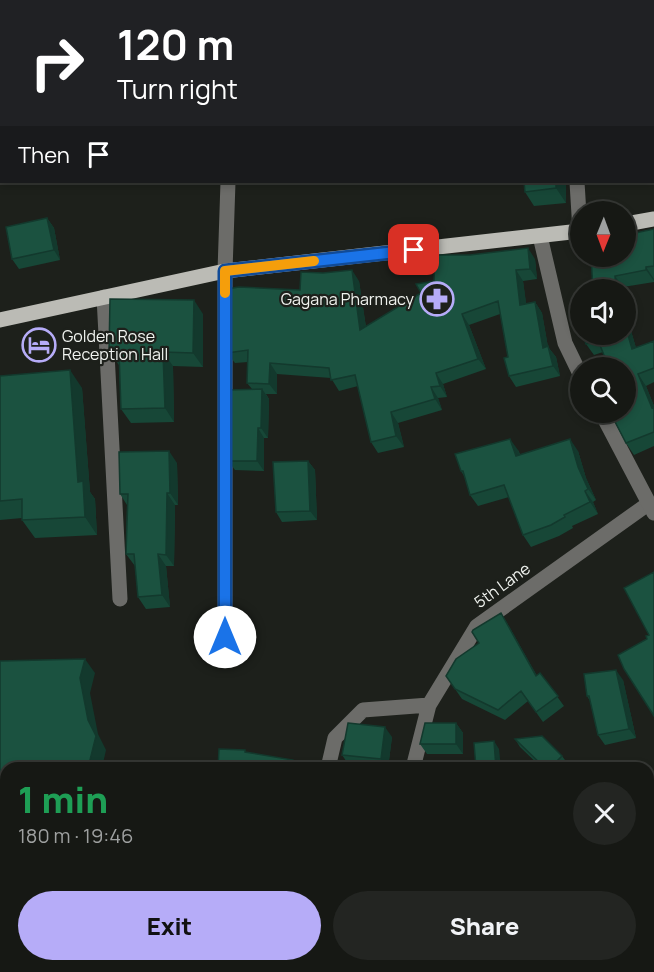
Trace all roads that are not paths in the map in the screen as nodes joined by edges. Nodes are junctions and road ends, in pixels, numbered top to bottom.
1 (228, 183) edge
2 (577, 183) edge
3 (578, 201) edge
4 (654, 219) edge
5 (636, 222) edge
6 (570, 232) edge
7 (540, 236) junction
8 (225, 271) junction
9 (104, 297) junction
10 (0, 320) edge
11 (572, 357) edge
12 (607, 423) edge
13 (651, 508) edge
14 (120, 599) dead end
15 (225, 637) dead end
16 (429, 705) junction
17 (329, 762) edge
18 (415, 762) edge

1 - 8 street
2 - 3 street
4 - 5 main road
6 - 7 main road
7 - 8 main road
7 - 11 street
8 - 9 main road
8 - 15 street
9 - 10 main road
9 - 14 street
12 - 13 street
13 - 16 street, 5th Lane
16 - 17 street
16 - 18 street, 5th Lane

